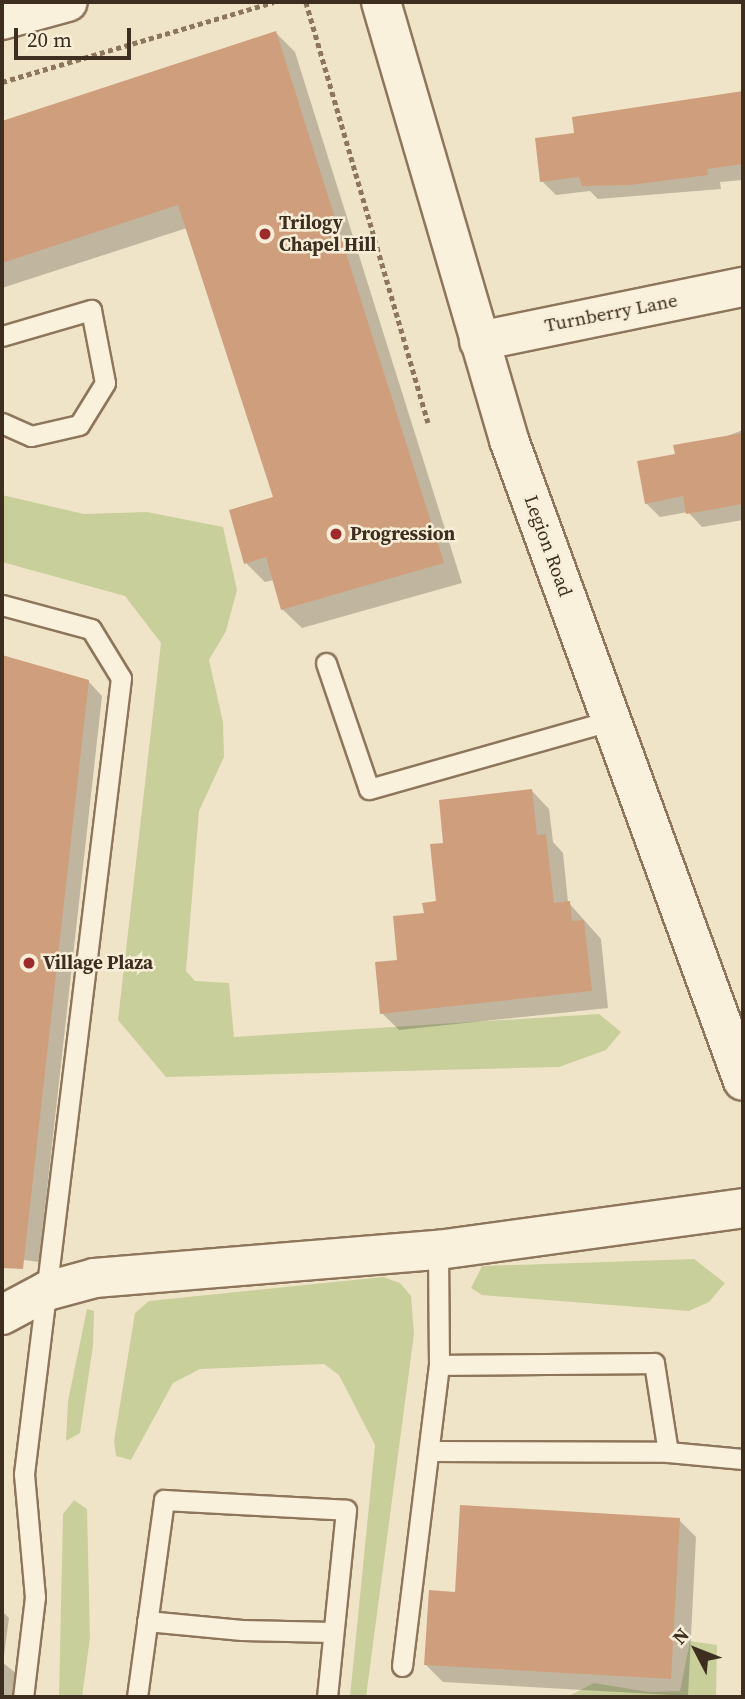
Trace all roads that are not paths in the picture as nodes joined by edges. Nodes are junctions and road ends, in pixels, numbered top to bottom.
1 (68, 2) edge
2 (381, 2) edge
3 (2, 20) edge
4 (743, 287) edge
5 (2, 336) edge
6 (478, 341) junction
7 (2, 423) edge
8 (2, 605) edge
9 (326, 663) dead end
10 (613, 720) junction
11 (743, 1081) edge
12 (743, 1208) edge
13 (438, 1250) junction
14 (47, 1291) junction
15 (2, 1315) edge
16 (439, 1365) junction
17 (429, 1451) junction
18 (668, 1452) junction
19 (743, 1459) edge
20 (147, 1620) junction
21 (333, 1632) junction
22 (402, 1666) dead end
23 (23, 1697) edge
24 (137, 1697) edge
25 (327, 1697) edge

1 - 3 street
2 - 6 street, Legion Road
4 - 6 street, Turnberry Lane
5 - 7 lane
6 - 10 street, Legion Road
8 - 14 lane
9 - 10 lane
10 - 11 street, Legion Road
12 - 13 street
13 - 14 street
13 - 16 lane
14 - 15 street
14 - 23 lane
16 - 17 lane
16 - 18 lane
17 - 18 lane
17 - 22 lane
18 - 19 lane
20 - 21 lane
20 - 21 lane
20 - 24 lane
21 - 25 lane

